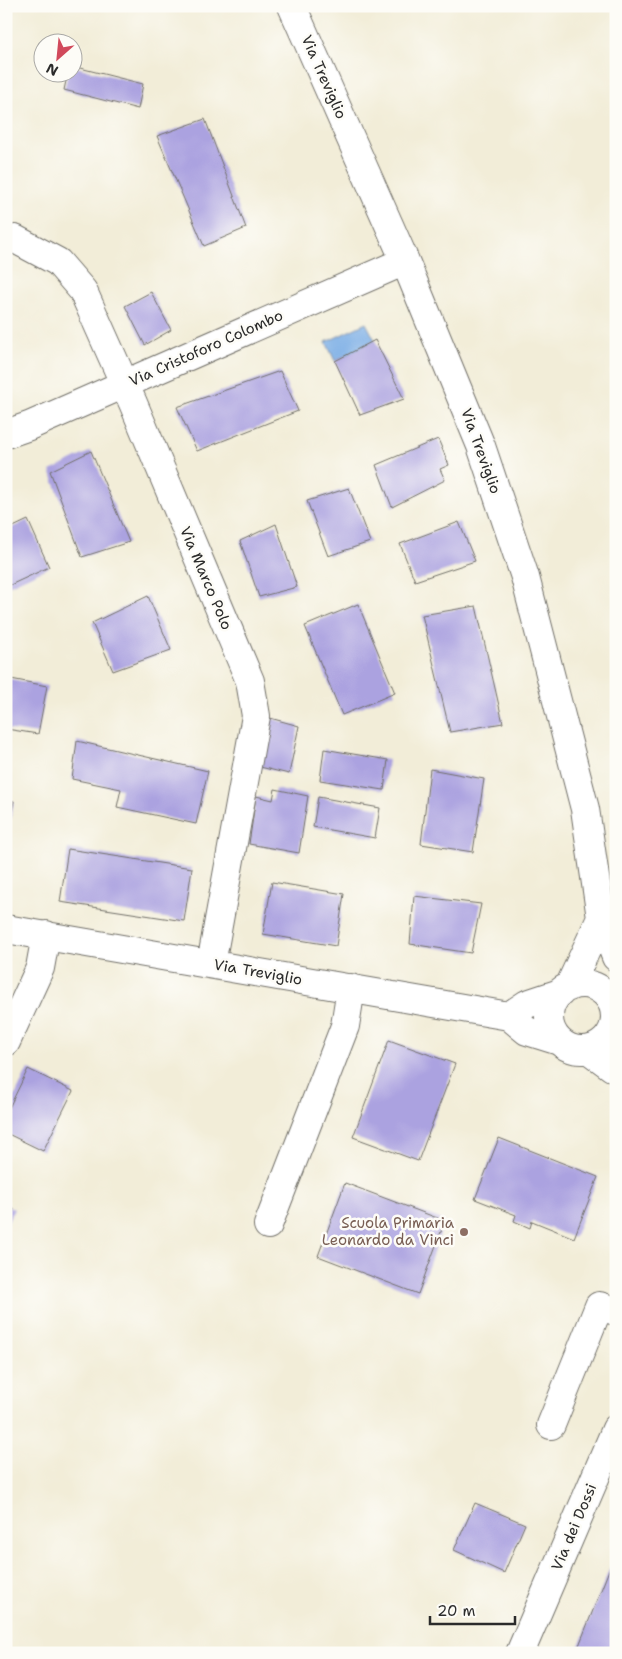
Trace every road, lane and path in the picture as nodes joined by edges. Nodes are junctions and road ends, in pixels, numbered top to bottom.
1 (292, 6) edge
2 (16, 239) dead end
3 (405, 261) junction
4 (124, 384) junction
5 (6, 434) edge
6 (601, 918) junction
7 (6, 929) edge
8 (46, 936) junction
9 (616, 957) edge
10 (211, 964) junction
11 (351, 988) junction
12 (564, 990) junction
13 (509, 1016) junction
14 (615, 1022) edge
15 (559, 1041) junction
16 (6, 1042) edge
17 (589, 1050) junction
18 (616, 1068) edge
19 (268, 1225) dead end
20 (616, 1311) edge
21 (551, 1425) dead end
22 (616, 1429) edge
23 (520, 1653) edge

1 - 3 street, Via Treviglio
2 - 4 street, Via Marco Polo
3 - 4 street, Via Cristoforo Colombo
3 - 6 street, Via Treviglio
4 - 5 street, Via Cristoforo Colombo
4 - 10 street, Via Marco Polo
6 - 9 street, Via Treviglio
6 - 12 street
7 - 8 street, Via Treviglio
8 - 10 street, Via Treviglio
8 - 16 street
9 - 14 street, Via Treviglio
10 - 11 street, Via Treviglio
11 - 13 street, Via Treviglio
11 - 19 street
12 - 13 street
12 - 14 street
12 - 15 street
13 - 15 street, Via Treviglio
14 - 17 street
15 - 17 street
17 - 18 street
20 - 21 street
22 - 23 street, Via dei Dossi

